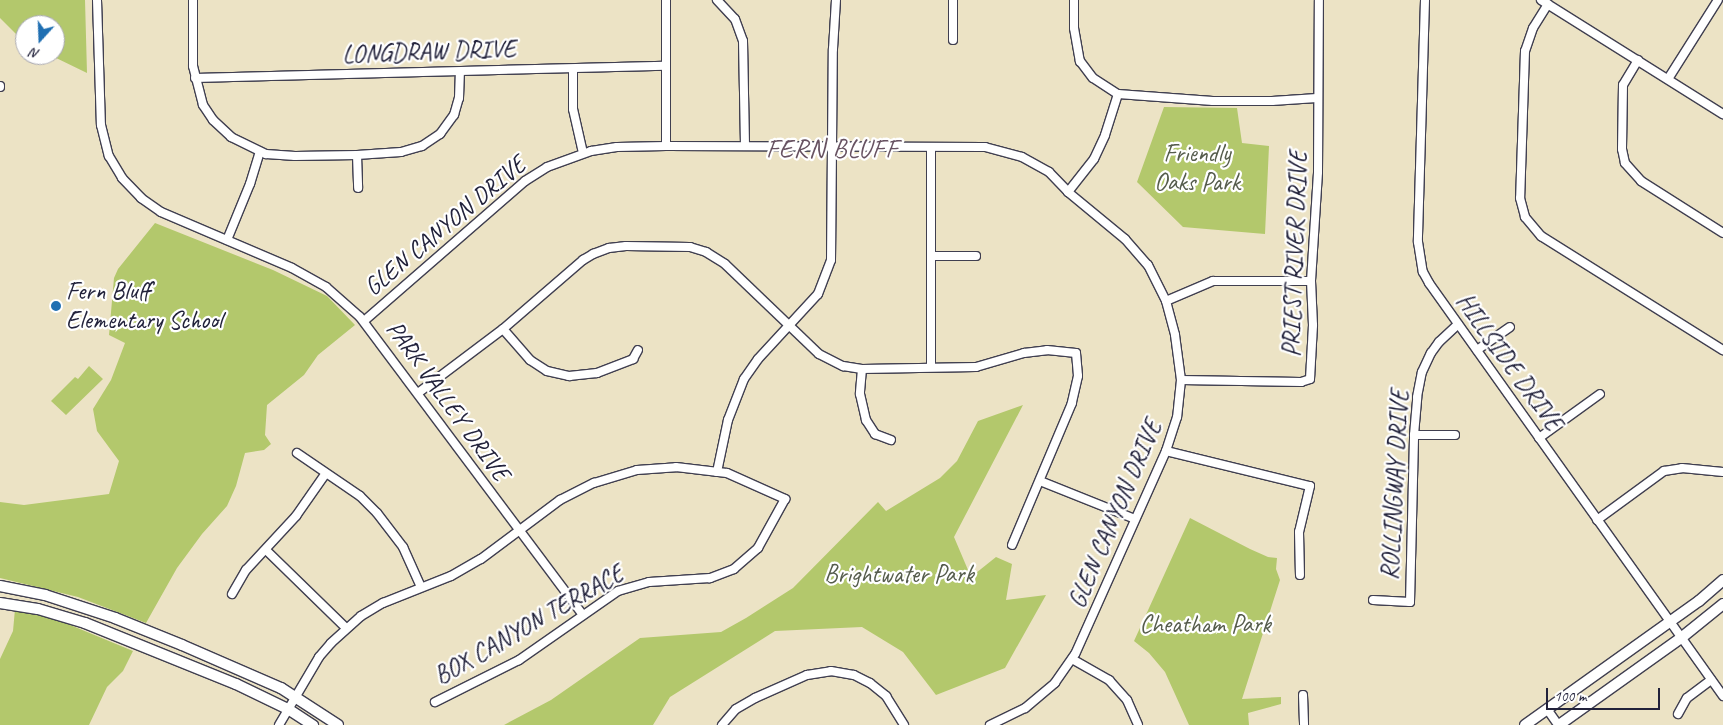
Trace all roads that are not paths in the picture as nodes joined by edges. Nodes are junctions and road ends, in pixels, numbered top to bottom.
1 (98, 0) edge
2 (103, 0) edge
3 (193, 0) edge
4 (666, 0) edge
5 (717, 0) edge
6 (836, 0) edge
7 (953, 0) edge
8 (1074, 0) edge
9 (1319, 0) edge
10 (1424, 0) edge
11 (1718, 0) edge
12 (1544, 2) edge
13 (953, 40) dead end
14 (1638, 60) junction
15 (665, 66) junction
16 (573, 69) junction
17 (460, 72) junction
18 (195, 78) junction
19 (1668, 79) junction
20 (1118, 94) junction
21 (1317, 98) junction
22 (1723, 114) edge
23 (666, 146) junction
24 (745, 146) junction
25 (833, 147) junction
26 (931, 148) junction
27 (260, 152) junction
28 (583, 153) junction
29 (357, 155) junction
30 (358, 188) dead end
31 (1068, 192) junction
32 (1723, 233) edge
33 (227, 240) junction
34 (932, 256) junction
35 (976, 256) dead end
36 (1312, 281) junction
37 (1166, 301) junction
38 (364, 321) junction
39 (1458, 324) junction
40 (789, 326) junction
41 (1510, 327) dead end
42 (503, 329) junction
43 (638, 350) dead end
44 (1477, 350) junction
45 (1723, 350) edge
46 (931, 367) junction
47 (862, 369) junction
48 (1181, 380) junction
49 (418, 393) junction
50 (1600, 394) dead end
51 (1414, 435) junction
52 (1455, 435) dead end
53 (1539, 438) junction
54 (891, 440) dead end
55 (1166, 451) junction
56 (297, 453) dead end
57 (716, 472) junction
58 (1723, 472) edge
59 (326, 473) junction
60 (1040, 481) junction
61 (1135, 519) junction
62 (1597, 520) junction
63 (519, 530) junction
64 (1012, 545) dead end
65 (266, 550) junction
66 (1300, 575) dead end
67 (1723, 580) edge
68 (0, 586) edge
69 (421, 587) junction
70 (232, 594) dead end
71 (1373, 600) dead end
72 (0, 602) edge
73 (1723, 604) edge
74 (583, 615) junction
75 (1670, 622) junction
76 (346, 628) junction
77 (1681, 638) junction
78 (1072, 659) junction
79 (1711, 680) junction
80 (1303, 695) dead end
81 (1723, 696) edge
82 (294, 697) junction
83 (435, 702) dead end
84 (288, 709) junction
85 (1547, 709) junction
86 (1678, 714) dead end
87 (279, 725) edge
88 (313, 725) edge
89 (338, 725) edge
90 (722, 725) edge
91 (904, 725) edge
92 (990, 725) edge
93 (1138, 725) edge
94 (1304, 725) edge
95 (1525, 725) edge
96 (1558, 725) edge

1 - 2 street
1 - 33 street, PARK VALLEY DRIVE
3 - 18 street
4 - 15 street
5 - 24 street
6 - 25 street
7 - 13 street
8 - 20 street
9 - 21 street, PRIEST RIVER DRIVE
10 - 39 street, HILLSIDE DRIVE
11 - 19 street
12 - 14 street
12 - 45 street
14 - 19 street
14 - 32 street
15 - 16 street, LONGDRAW DRIVE
15 - 23 street
16 - 17 street, LONGDRAW DRIVE
16 - 28 street
17 - 18 street, LONGDRAW DRIVE
17 - 29 street
18 - 27 street
19 - 22 street
20 - 21 street
20 - 31 street
21 - 36 street, PRIEST RIVER DRIVE
23 - 24 street, GLEN CANYON DRIVE
23 - 28 street, GLEN CANYON DRIVE
24 - 25 street, GLEN CANYON DRIVE
25 - 26 street, GLEN CANYON DRIVE
25 - 40 street
26 - 31 street, GLEN CANYON DRIVE
26 - 34 street
27 - 29 street
27 - 33 street
28 - 38 street, GLEN CANYON DRIVE
29 - 30 street
31 - 37 street, GLEN CANYON DRIVE
33 - 38 street, PARK VALLEY DRIVE
34 - 35 street
34 - 46 street
36 - 37 street
36 - 48 street, PRIEST RIVER DRIVE
37 - 48 street, GLEN CANYON DRIVE
38 - 49 street, PARK VALLEY DRIVE
39 - 44 street, HILLSIDE DRIVE
39 - 51 street, ROLLINGWAY DRIVE
40 - 42 street
40 - 47 street
40 - 57 street
41 - 44 street
42 - 43 street
42 - 49 street
44 - 53 street, HILLSIDE DRIVE
46 - 47 street
46 - 60 street
47 - 54 street
48 - 55 street, GLEN CANYON DRIVE
49 - 63 street, PARK VALLEY DRIVE
50 - 53 street
51 - 52 street
51 - 71 street, ROLLINGWAY DRIVE
53 - 62 street, HILLSIDE DRIVE
55 - 61 street, GLEN CANYON DRIVE
55 - 66 street
56 - 59 street
57 - 63 street
57 - 74 street, BOX CANYON TERRACE
58 - 62 street
59 - 65 street
59 - 69 street
60 - 61 street
60 - 64 street
61 - 78 street, GLEN CANYON DRIVE
62 - 75 street, HILLSIDE DRIVE
63 - 69 street
63 - 74 street, PARK VALLEY DRIVE
65 - 70 street
65 - 76 street
67 - 75 street
68 - 82 street
69 - 76 street
72 - 84 street
73 - 77 street
74 - 83 street, BOX CANYON TERRACE
75 - 77 street, HILLSIDE DRIVE
75 - 85 street
76 - 82 street
77 - 79 street, HILLSIDE DRIVE
77 - 96 street
78 - 92 street, GLEN CANYON DRIVE
78 - 93 street
79 - 81 street, HILLSIDE DRIVE
79 - 86 street
80 - 94 street
82 - 84 street
82 - 89 street
84 - 87 street
84 - 88 street
85 - 95 street
85 - 96 street
90 - 91 street

